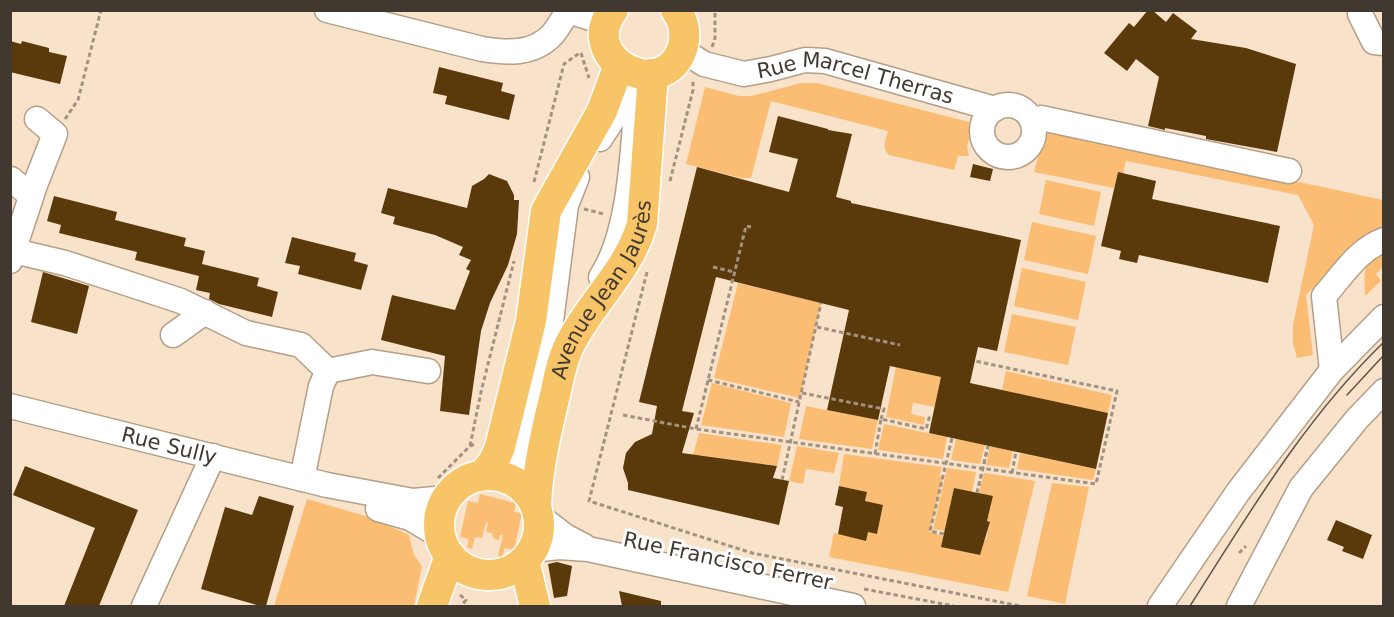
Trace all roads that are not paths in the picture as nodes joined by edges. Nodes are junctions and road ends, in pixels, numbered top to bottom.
1 (327, 10) edge
2 (1360, 10) edge
3 (568, 11) edge
4 (680, 12) edge
5 (610, 17) edge
6 (1383, 43) edge
7 (682, 50) junction
8 (637, 71) junction
9 (994, 109) junction
10 (37, 119) dead end
11 (1032, 121) junction
12 (1289, 171) dead end
13 (11, 179) edge
14 (31, 196) junction
15 (1383, 240) edge
16 (12, 256) edge
17 (205, 312) junction
18 (1383, 317) edge
19 (173, 335) dead end
20 (547, 352) junction
21 (1332, 370) junction
22 (328, 371) junction
23 (428, 371) dead end
24 (1383, 391) edge
25 (10, 406) edge
26 (213, 456) junction
27 (302, 479) junction
28 (327, 485) junction
29 (515, 491) junction
30 (446, 498) junction
31 (588, 549) junction
32 (528, 556) junction
33 (457, 581) edge
34 (857, 597) edge
35 (144, 606) edge
36 (524, 606) edge
37 (535, 606) edge
38 (1160, 606) edge
39 (1239, 606) edge

1 - 3 street
2 - 6 street
3 - 5 street
4 - 7 main road
5 - 8 main road
7 - 8 main road
7 - 9 street, Rue Marcel Therras
8 - 20 street
8 - 20 street
8 - 29 main road, Avenue Jean Jaurès
8 - 29 main road, Avenue Jean Jaurès
9 - 11 street, Rue Marcel Therras
9 - 11 street
10 - 14 street
11 - 12 street
13 - 14 street
14 - 16 street
15 - 21 street
16 - 17 street
17 - 19 street
17 - 22 street
18 - 21 street
20 - 29 street
21 - 38 street
22 - 23 street
22 - 27 street
24 - 39 street
25 - 26 street, Rue Sully
26 - 27 street, Rue Sully
26 - 35 street
27 - 28 street, Rue Sully
28 - 30 street, Rue Sully
28 - 33 street, Rue Sully
29 - 30 main road
29 - 31 street, Rue Francisco Ferrer
29 - 32 main road
30 - 33 main road
31 - 32 street, Rue Francisco Ferrer
31 - 34 street, Rue Francisco Ferrer
32 - 33 main road
32 - 37 main road
33 - 36 main road

